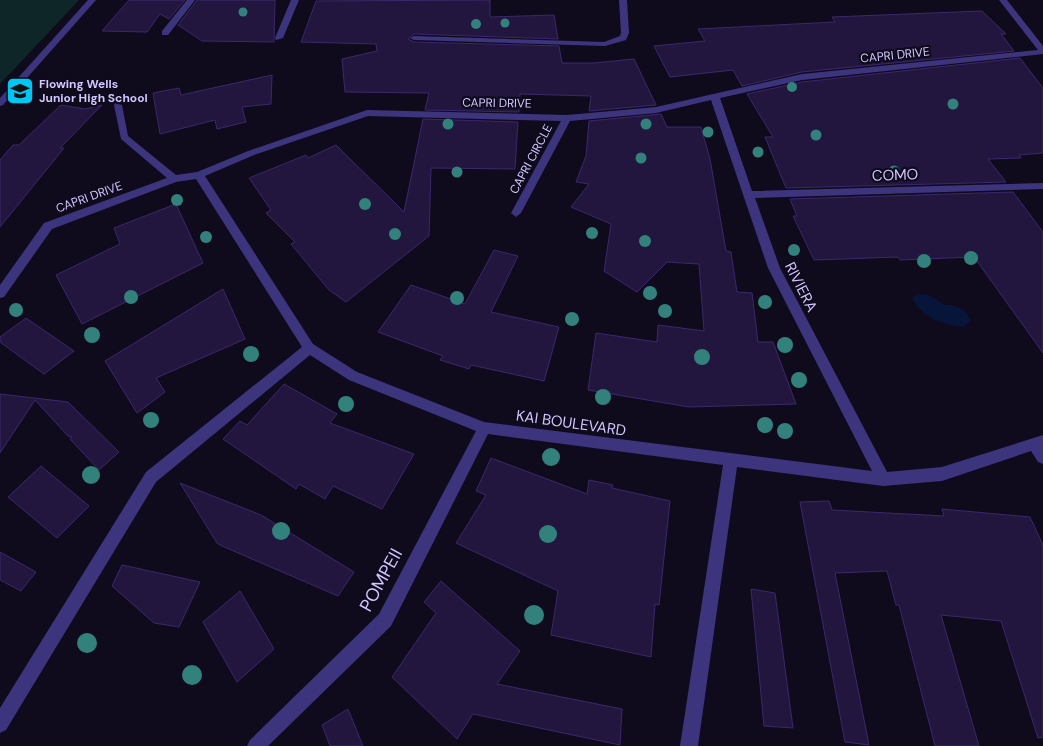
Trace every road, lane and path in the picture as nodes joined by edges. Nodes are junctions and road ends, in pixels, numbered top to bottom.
1 (92, 0) edge
2 (192, 0) edge
3 (295, 0) edge
4 (623, 0) edge
5 (1003, 0) edge
6 (165, 33) dead end
7 (279, 38) dead end
8 (414, 38) dead end
9 (1043, 52) edge
10 (714, 98) junction
11 (0, 103) edge
12 (118, 105) dead end
13 (567, 118) junction
14 (199, 176) junction
15 (174, 179) junction
16 (1043, 186) edge
17 (748, 195) junction
18 (516, 213) dead end
19 (0, 294) edge
20 (309, 348) junction
21 (484, 428) junction
22 (1038, 442) edge
23 (1043, 458) edge
24 (731, 460) junction
25 (884, 479) junction
26 (0, 724) edge
27 (256, 746) edge
28 (689, 746) edge

1 - 11 street
2 - 6 street
3 - 7 street
4 - 8 street
5 - 9 street
9 - 10 street, CAPRI DRIVE
10 - 13 street, CAPRI DRIVE
10 - 17 street, RIVIERA
12 - 15 street
13 - 14 street, CAPRI DRIVE
13 - 18 street, CAPRI CIRCLE
14 - 15 street, CAPRI DRIVE
14 - 20 street, KAI BOULEVARD
15 - 19 street, CAPRI DRIVE
16 - 17 street, COMO
17 - 25 street, RIVIERA
20 - 21 street, KAI BOULEVARD
20 - 26 street
21 - 24 street, KAI BOULEVARD
21 - 27 street, POMPEII
22 - 23 street
22 - 25 street, KAI BOULEVARD
24 - 25 street, KAI BOULEVARD
24 - 28 street

